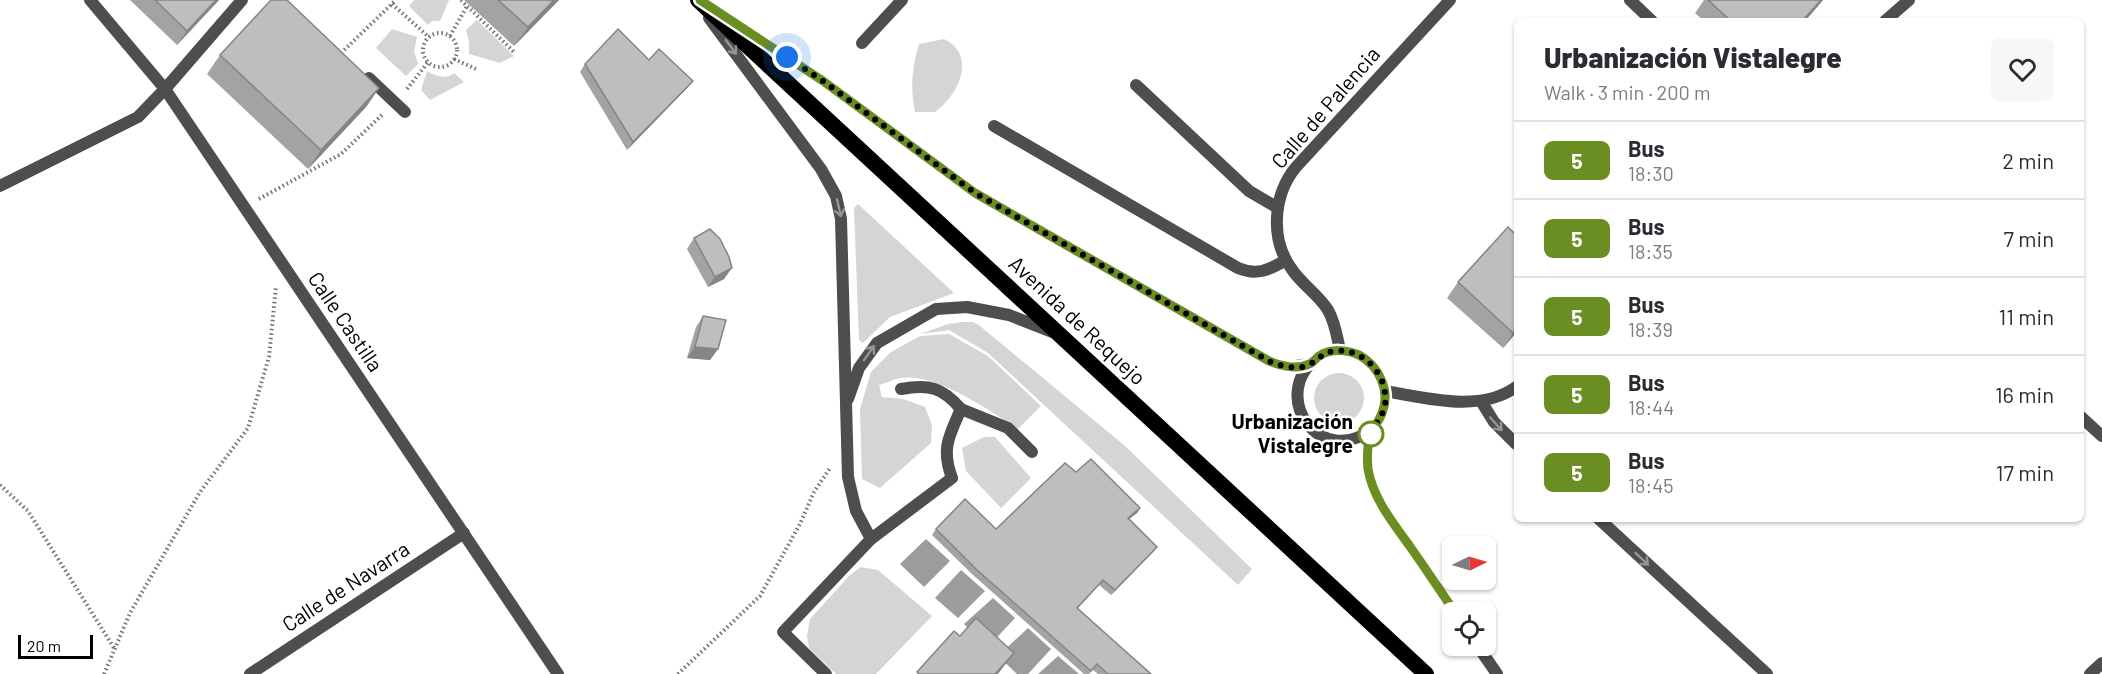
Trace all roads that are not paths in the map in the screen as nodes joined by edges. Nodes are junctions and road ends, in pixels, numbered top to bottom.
1 (90, 0) edge
2 (242, 0) edge
3 (698, 0) edge
4 (902, 0) edge
5 (1450, 0) edge
6 (1630, 0) edge
7 (1909, 0) edge
8 (1649, 18) edge
9 (1888, 18) edge
10 (862, 43) dead end
11 (341, 53) edge
12 (1136, 85) dead end
13 (165, 89) junction
14 (400, 107) road end
15 (994, 126) dead end
16 (0, 186) edge
17 (1278, 208) junction
18 (1286, 260) junction
19 (1059, 334) junction
20 (1340, 350) junction
21 (1310, 364) junction
22 (1514, 388) edge
23 (901, 389) dead end
24 (1385, 392) junction
25 (1481, 401) junction
26 (845, 406) junction
27 (961, 409) junction
28 (2084, 420) edge
29 (1373, 428) junction
30 (2102, 436) edge
31 (1514, 442) edge
32 (1032, 452) dead end
33 (1602, 522) edge
34 (464, 533) junction
35 (871, 539) junction
36 (1448, 602) edge
37 (1485, 656) edge
38 (2102, 663) edge
39 (250, 674) edge
40 (558, 674) edge
41 (826, 674) edge
42 (1426, 674) edge
43 (1497, 674) edge
44 (1767, 674) edge
45 (2091, 674) edge

1 - 13 street, Calle Castilla
2 - 13 street
3 - 19 highway, Avenida de Requejo
3 - 21 street
3 -> 26 street
4 - 10 street
5 - 17 street, Calle de Palencia
6 - 8 street
7 - 9 street
11 - 14 street
12 - 17 street
13 - 16 street
13 - 34 street, Calle Castilla
15 - 18 street
17 - 18 street, Calle de Palencia
18 - 20 street, Calle de Palencia
26 -> 19 street
19 - 42 highway, Avenida de Requejo
20 - 21 street
20 - 24 street
21 - 29 street
22 - 25 street
23 - 27 street
24 - 25 street
24 - 29 street
25 -> 31 street
26 - 35 street
27 - 32 street
27 - 35 street
28 - 30 street
29 - 36 street
33 -> 44 street
34 - 39 street, Calle de Navarra
34 - 40 street, Calle Castilla
35 - 41 street
37 - 43 street
38 - 45 street

